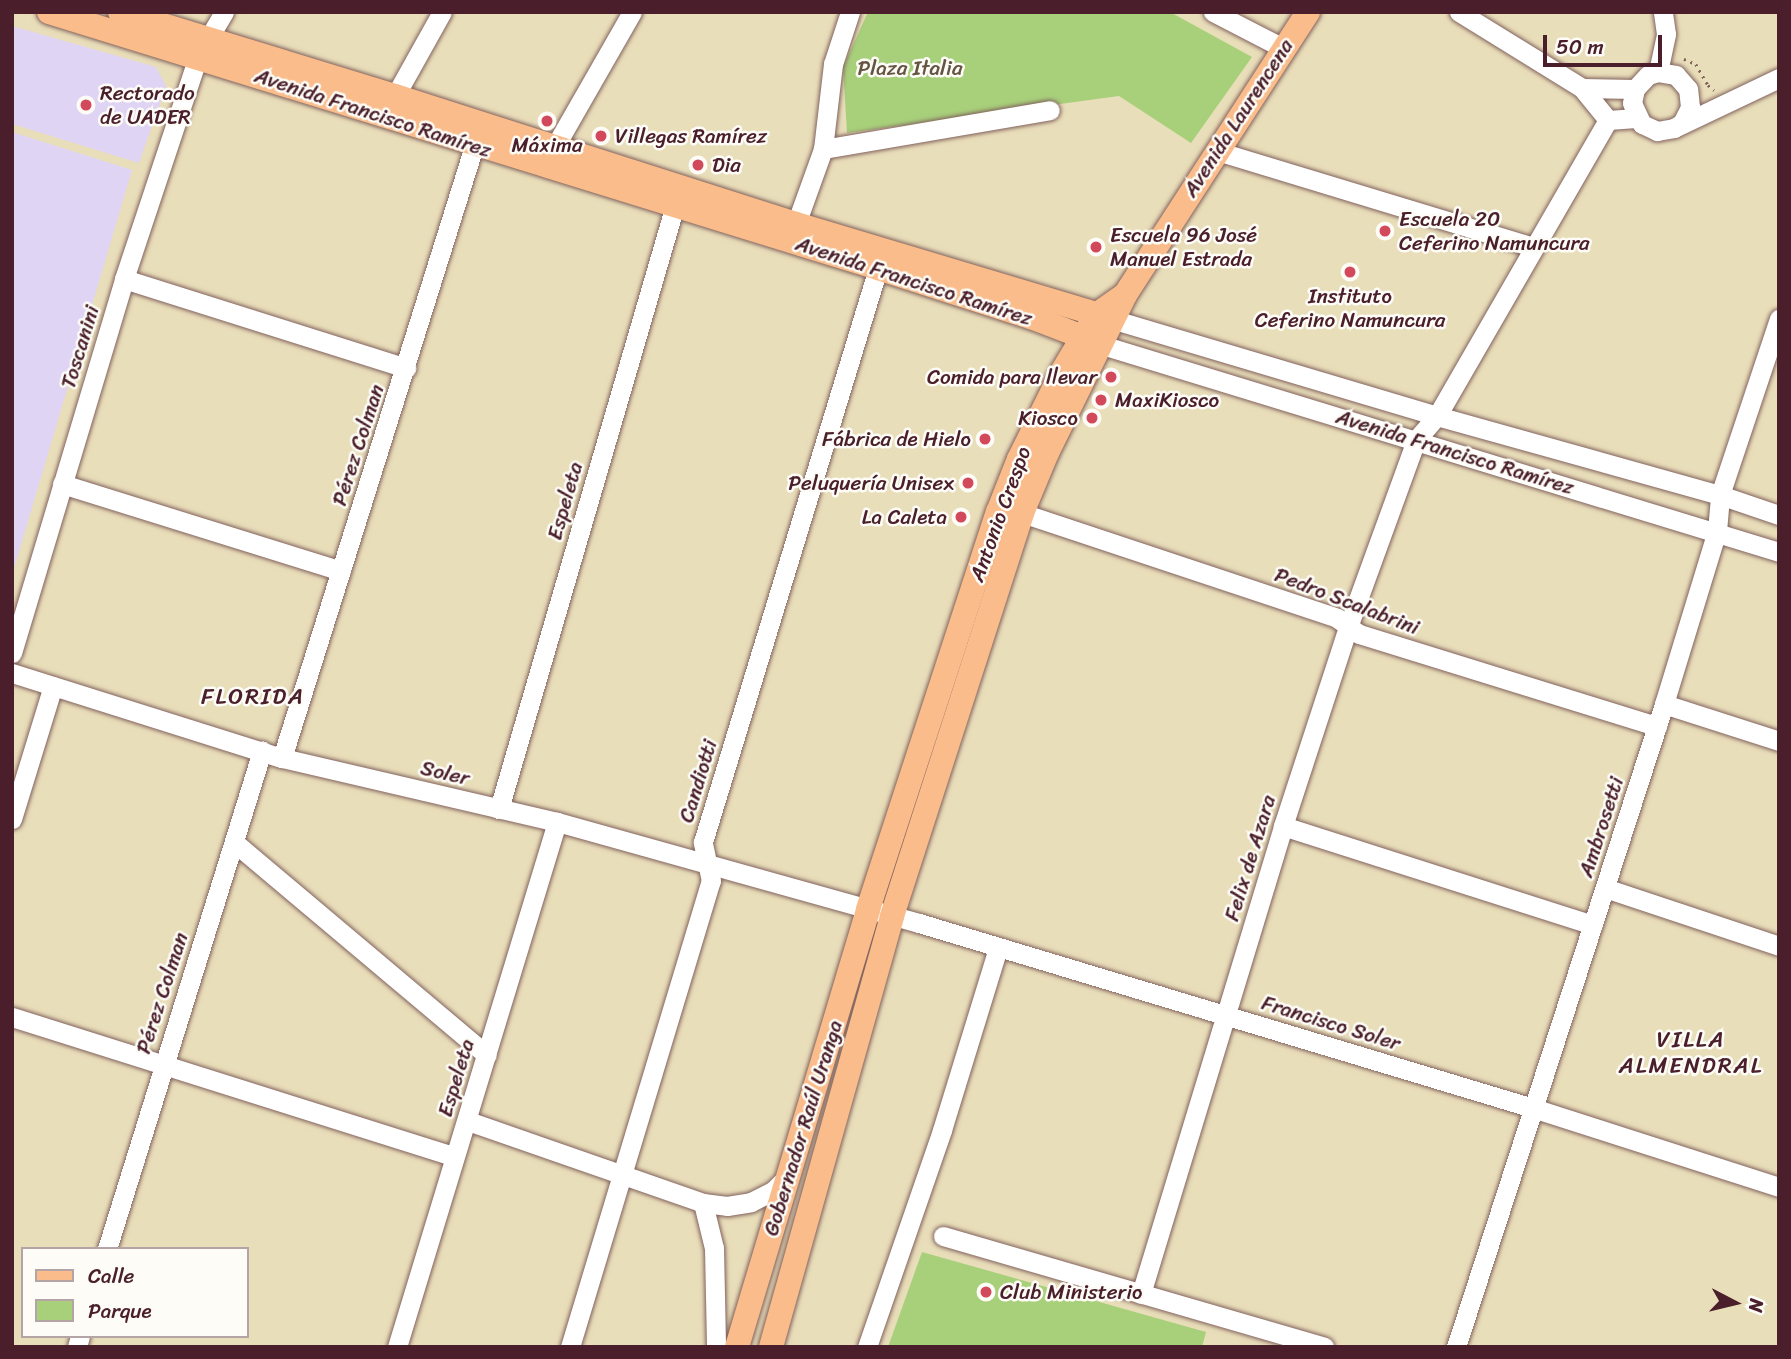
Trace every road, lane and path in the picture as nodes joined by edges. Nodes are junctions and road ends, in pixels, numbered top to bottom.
1 (49, 12) edge
2 (120, 12) edge
3 (224, 12) edge
4 (442, 12) edge
5 (632, 12) edge
6 (850, 12) edge
7 (1213, 12) edge
8 (1308, 12) edge
9 (1459, 12) edge
10 (1663, 12) edge
11 (203, 48) junction
12 (1283, 48) junction
13 (1677, 58) dead end
14 (1658, 72) junction
15 (1779, 78) edge
16 (1582, 88) junction
17 (1635, 89) junction
18 (1688, 89) junction
19 (395, 96) junction
20 (1723, 98) junction
21 (1050, 110) dead end
22 (1636, 118) junction
23 (1608, 120) junction
24 (1674, 128) junction
25 (474, 146) junction
26 (823, 149) junction
27 (1217, 151) junction
28 (549, 157) junction
29 (675, 205) junction
30 (796, 225) junction
31 (1533, 247) junction
32 (878, 268) junction
33 (124, 278) junction
34 (1125, 295) joint
35 (1106, 317) junction
36 (1779, 319) edge
37 (1093, 341) junction
38 (406, 368) junction
39 (1771, 368) edge
40 (1437, 416) junction
41 (1416, 440) junction
42 (62, 484) junction
43 (1720, 495) junction
44 (1023, 513) junction
45 (1779, 515) edge
46 (1717, 531) junction
47 (1779, 552) edge
48 (341, 571) junction
49 (1348, 627) junction
50 (12, 653) edge
51 (12, 673) edge
52 (53, 685) junction
53 (1664, 705) junction
54 (1657, 726) junction
55 (1779, 741) edge
56 (262, 751) junction
57 (282, 758) junction
58 (499, 809) junction
59 (12, 819) edge
60 (557, 822) junction
61 (1283, 826) junction
62 (235, 843) junction
63 (708, 864) junction
64 (1605, 888) junction
65 (880, 913) junction
66 (1593, 925) junction
67 (1779, 946) edge
68 (998, 948) junction
69 (1225, 1015) junction
70 (12, 1017) edge
71 (487, 1055) junction
72 (162, 1064) junction
73 (1533, 1108) junction
74 (468, 1121) junction
75 (454, 1156) junction
76 (623, 1173) junction
77 (790, 1174) junction
78 (1779, 1187) edge
79 (703, 1203) junction
80 (943, 1236) dead end
81 (108, 1247) edge
82 (1141, 1294) junction
83 (397, 1347) edge
84 (570, 1347) edge
85 (716, 1347) edge
86 (737, 1347) edge
87 (771, 1347) edge
88 (867, 1347) edge
89 (1324, 1347) edge
90 (1456, 1347) edge

1 - 11 main road, Avenida Francisco Ramírez
2 - 11 main road, Avenida Francisco Ramírez
3 - 11 street, Toscanini
4 - 19 street
5 - 28 street
6 - 26 street
7 - 12 street
8 - 12 main road, Avenida Laurencena
9 - 16 street
10 - 14 street
11 - 19 main road, Avenida Francisco Ramírez
11 - 25 main road, Avenida Francisco Ramírez
11 - 33 street, Toscanini
12 - 27 main road, Avenida Laurencena
13 - 20 path
14 - 17 street
14 - 18 street
15 - 20 street
16 - 17 street
16 - 23 street
17 - 22 street
18 - 20 street
18 - 24 street
19 - 28 main road, Avenida Francisco Ramírez
20 - 24 street
21 - 26 street
22 - 23 street
22 - 24 street
23 - 31 street
25 - 28 main road, Avenida Francisco Ramírez
25 - 38 street, Pérez Colman
26 - 30 street
27 - 31 street
27 - 34 main road, Avenida Laurencena
28 - 29 main road, Avenida Francisco Ramírez
28 - 30 main road, Avenida Francisco Ramírez
29 - 32 main road, Avenida Francisco Ramírez
29 - 58 street, Espeleta
30 - 35 main road, Avenida Francisco Ramírez
31 - 40 street
32 - 37 main road, Avenida Francisco Ramírez
32 - 63 street, Candiotti
33 - 38 street
33 - 42 street, Toscanini
34 - 35 main road, Antonio Crespo
35 - 37 main road, Antonio Crespo
35 - 40 street, Avenida Francisco Ramírez
36 - 39 street, Ambrosetti
37 - 41 street, Avenida Francisco Ramírez
37 - 44 main road, Antonio Crespo
37 - 65 main road, Antonio Crespo
38 - 48 street, Pérez Colman
39 - 43 street, Ambrosetti
40 - 41 street
40 - 43 street, Avenida Francisco Ramírez
41 - 46 street, Avenida Francisco Ramírez
41 - 49 street, Felix de Azara
42 - 48 street
42 - 50 street, Toscanini
43 - 45 street, Avenida Francisco Ramírez
43 - 46 street, Ambrosetti
44 - 49 street, Pedro Scalabrini
44 - 65 main road, Antonio Crespo
46 - 47 street, Avenida Francisco Ramírez
46 - 53 street, Ambrosetti
48 - 57 street, Pérez Colman
49 - 54 street, Pedro Scalabrini
49 - 61 street, Felix de Azara
51 - 52 street, Soler
52 - 56 street, Soler
52 - 59 street
53 - 54 street, Ambrosetti
53 - 55 street
54 - 64 street, Ambrosetti
56 - 57 street, Soler
56 - 62 street, Pérez Colman
57 - 58 street, Soler
58 - 60 street, Soler
60 - 63 street, Soler
60 - 71 street, Espeleta
61 - 66 street
61 - 69 street, Felix de Azara
62 - 71 street
62 - 72 street, Pérez Colman
63 - 65 street, Soler
63 - 76 street, Candiotti
64 - 66 street, Ambrosetti
64 - 67 street
65 - 68 street, Francisco Soler
65 - 77 main road, Gobernador Raúl Uranga
65 - 87 main road, Gobernador Raúl Uranga
66 - 73 street, Ambrosetti
68 - 69 street, Francisco Soler
68 - 88 street
69 - 73 street, Francisco Soler
69 - 82 street, Felix de Azara
70 - 72 street
71 - 74 street, Espeleta
72 - 75 street
72 - 81 street, Pérez Colman
73 - 78 street, Francisco Soler
73 - 90 street, Ambrosetti
74 - 75 street, Espeleta
74 - 76 street
75 - 83 street, Espeleta
76 - 79 street
76 - 84 street, Candiotti
77 - 79 street
77 - 86 main road, Gobernador Raúl Uranga
79 - 85 street
80 - 82 street
82 - 89 street

